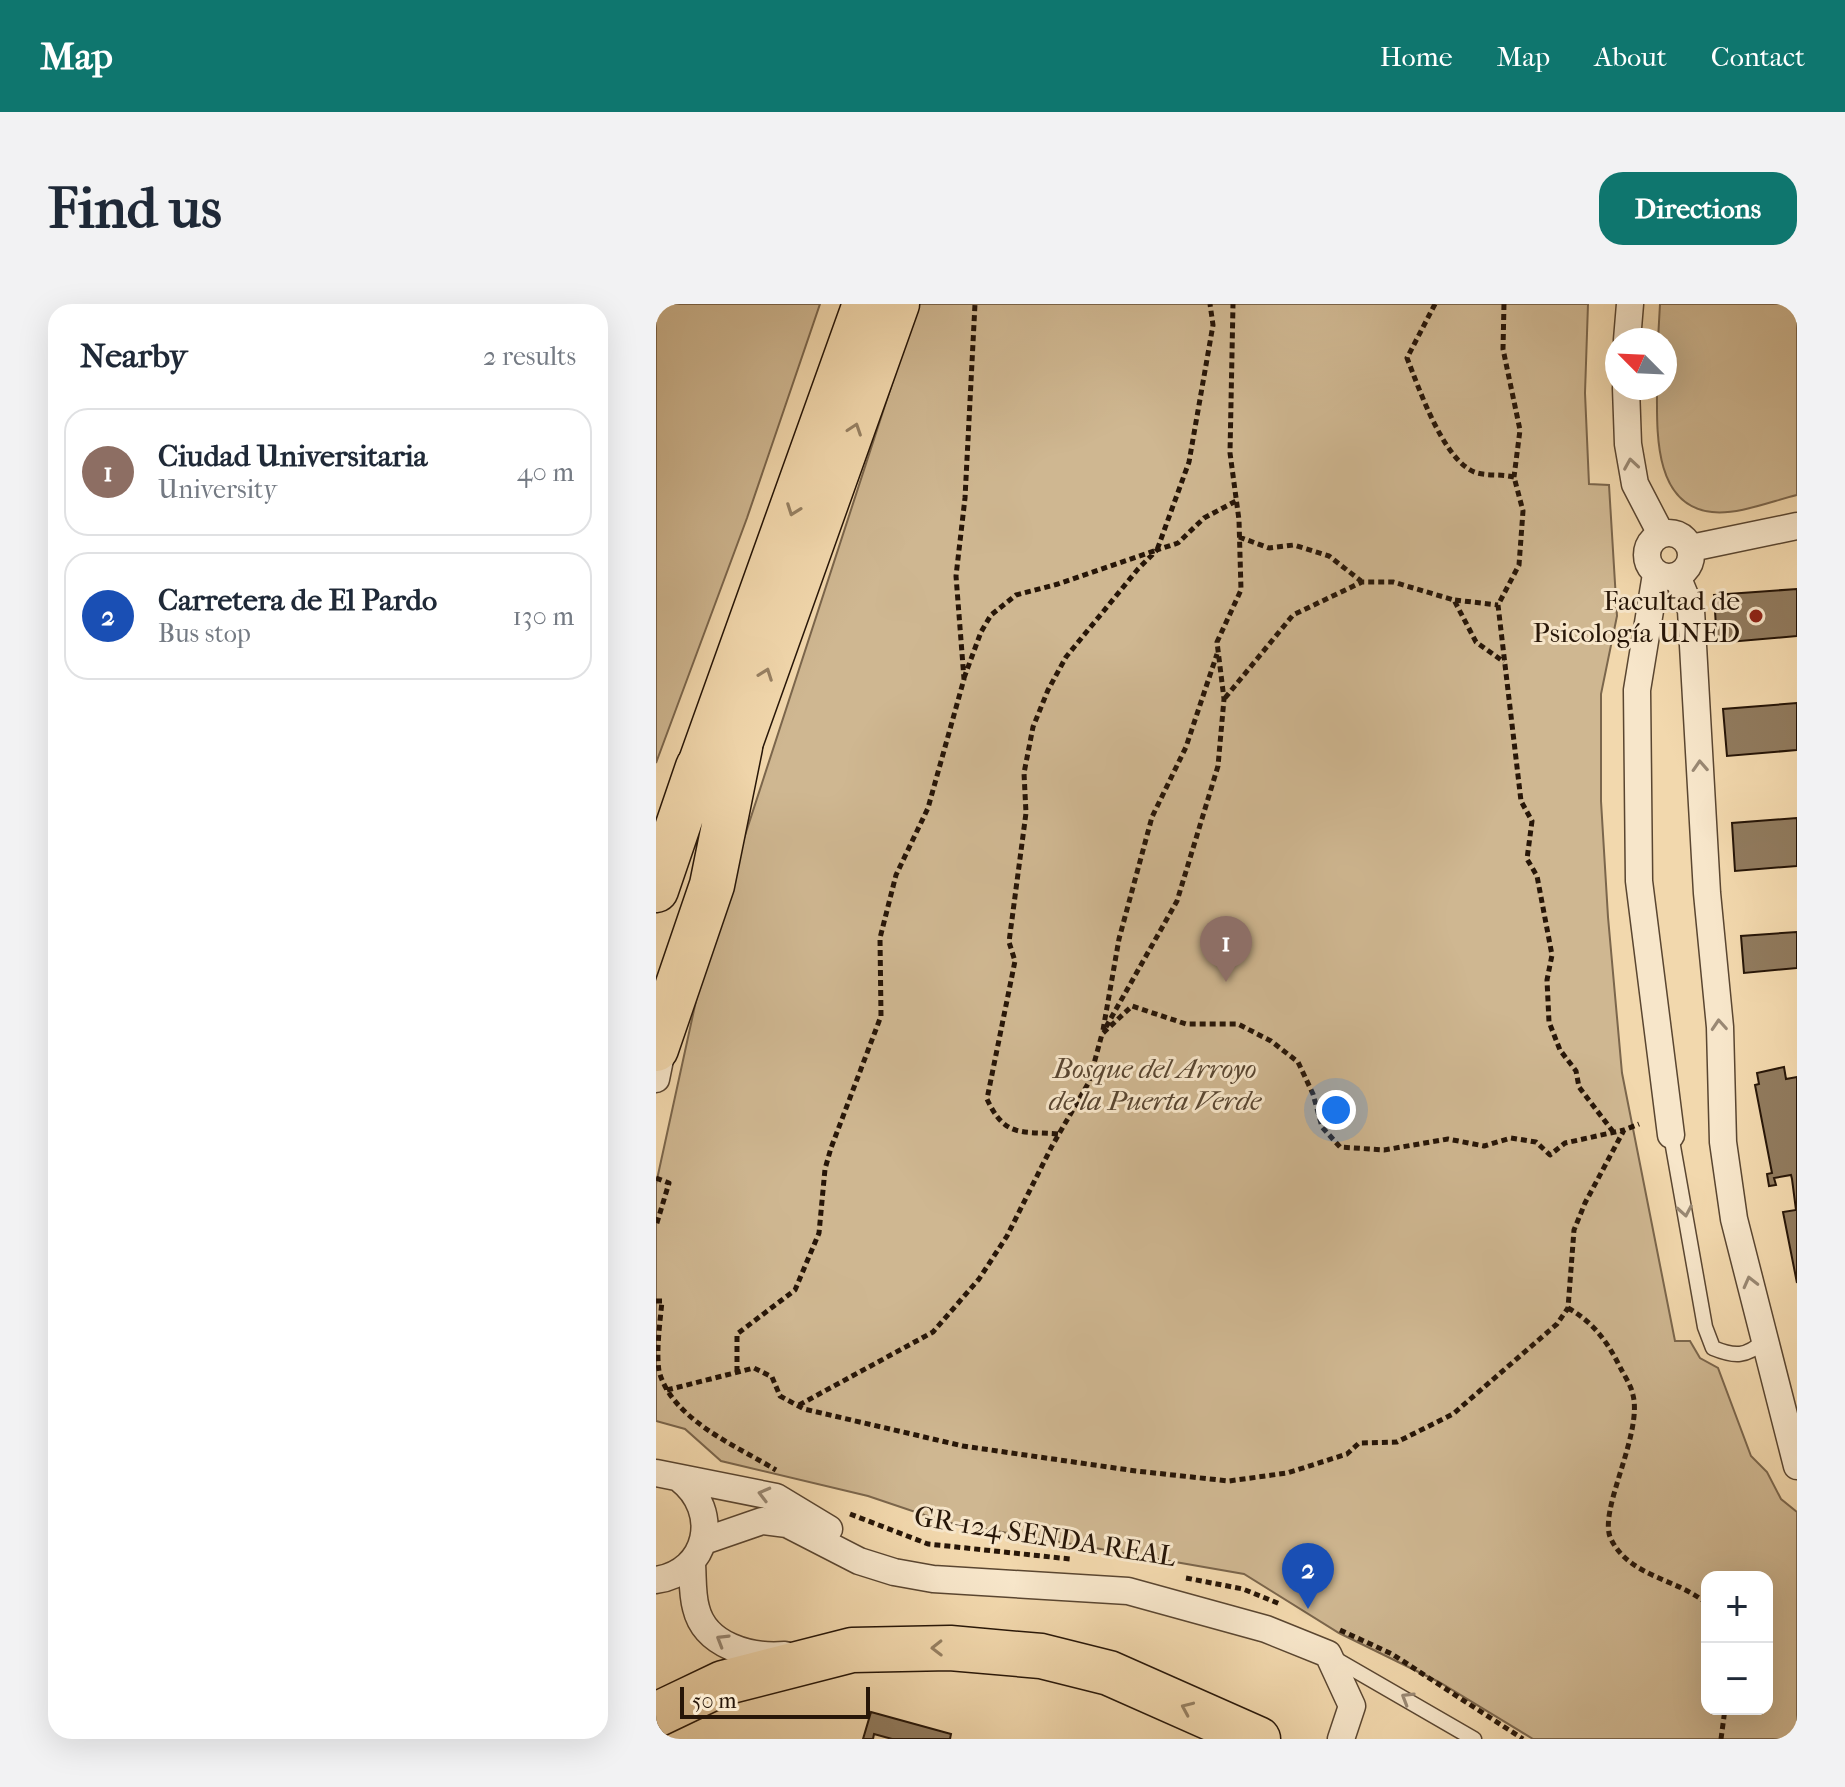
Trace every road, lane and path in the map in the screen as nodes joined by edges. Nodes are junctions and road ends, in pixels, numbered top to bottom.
1 (864, 304) edge
2 (898, 304) edge
3 (975, 304) edge
4 (1210, 304) edge
5 (1233, 304) edge
6 (1435, 304) edge
7 (1504, 304) edge
8 (1630, 304) edge
9 (1628, 328) edge
10 (1626, 400) edge
11 (1514, 477) junction
12 (1236, 501) junction
13 (1797, 526) edge
14 (1661, 534) junction
15 (1239, 537) junction
16 (1691, 548) junction
17 (1157, 550) junction
18 (1667, 575) junction
19 (1362, 582) junction
20 (1454, 600) junction
21 (1498, 605) junction
22 (1218, 651) junction
23 (1505, 663) junction
24 (964, 679) junction
25 (1224, 699) junction
26 (740, 747) joint
27 (698, 767) junction
28 (656, 854) edge
29 (656, 890) edge
30 (661, 1015) edge
31 (1102, 1034) junction
32 (656, 1079) edge
33 (1639, 1124) dead end
34 (1624, 1130) junction
35 (1614, 1133) junction
36 (1058, 1134) junction
37 (1671, 1135) joint
38 (656, 1178) edge
39 (656, 1226) edge
40 (656, 1301) edge
41 (1568, 1308) junction
42 (1764, 1341) junction
43 (737, 1372) junction
44 (667, 1390) junction
45 (798, 1406) junction
46 (1797, 1466) edge
47 (785, 1475) dead end
48 (668, 1476) edge
49 (848, 1513) dead end
50 (698, 1552) junction
51 (1071, 1560) dead end
52 (1181, 1577) dead end
53 (933, 1579) junction
54 (656, 1580) edge
55 (1701, 1601) edge
56 (1338, 1629) dead end
57 (1286, 1637) junction
58 (852, 1650) junction
59 (1328, 1654) junction
60 (656, 1715) edge
61 (1724, 1715) edge
62 (1258, 1739) edge
63 (1341, 1739) edge
64 (1474, 1739) edge
65 (1523, 1739) edge
66 (1721, 1739) edge

1 -> 27 main road
26 -> 2 main road
3 - 24 path
4 - 17 path
5 - 12 path
6 - 11 path
7 - 11 path
8 - 9 street
14 -> 10 street
11 - 21 path
12 - 15 path
12 - 17 path
13 - 16 street
14 - 16 street
14 - 18 street
15 - 19 path
15 - 22 path
16 - 18 street
17 - 24 path
17 - 36 path
18 - 37 street
42 -> 18 street
19 - 20 path
19 - 25 path
20 - 21 path
20 - 23 path
21 - 23 path
22 - 25 path
22 - 31 path
23 - 35 path
24 - 43 path
25 - 31 path
26 - 30 highway
27 - 28 highway
27 - 29 highway
30 - 32 street
31 - 35 path
31 - 36 path
33 - 34 path
34 - 35 path
34 - 41 path
36 - 45 path
37 -> 42 lane
38 - 39 path
40 - 44 path
41 - 45 path
41 - 55 path
42 - 46 street
43 - 44 path
43 - 45 path
44 - 47 path
48 - 50 street
53 -> 48 street
49 - 51 path, GR-124 SENDA REAL
50 - 53 street
50 - 54 street
58 -> 50 street
52 - 57 path, GR-124 SENDA REAL
53 - 57 street
56 - 65 path
57 - 59 street
58 - 60 highway
62 -> 58 highway
59 - 63 street
64 -> 59 lane
61 - 66 path

